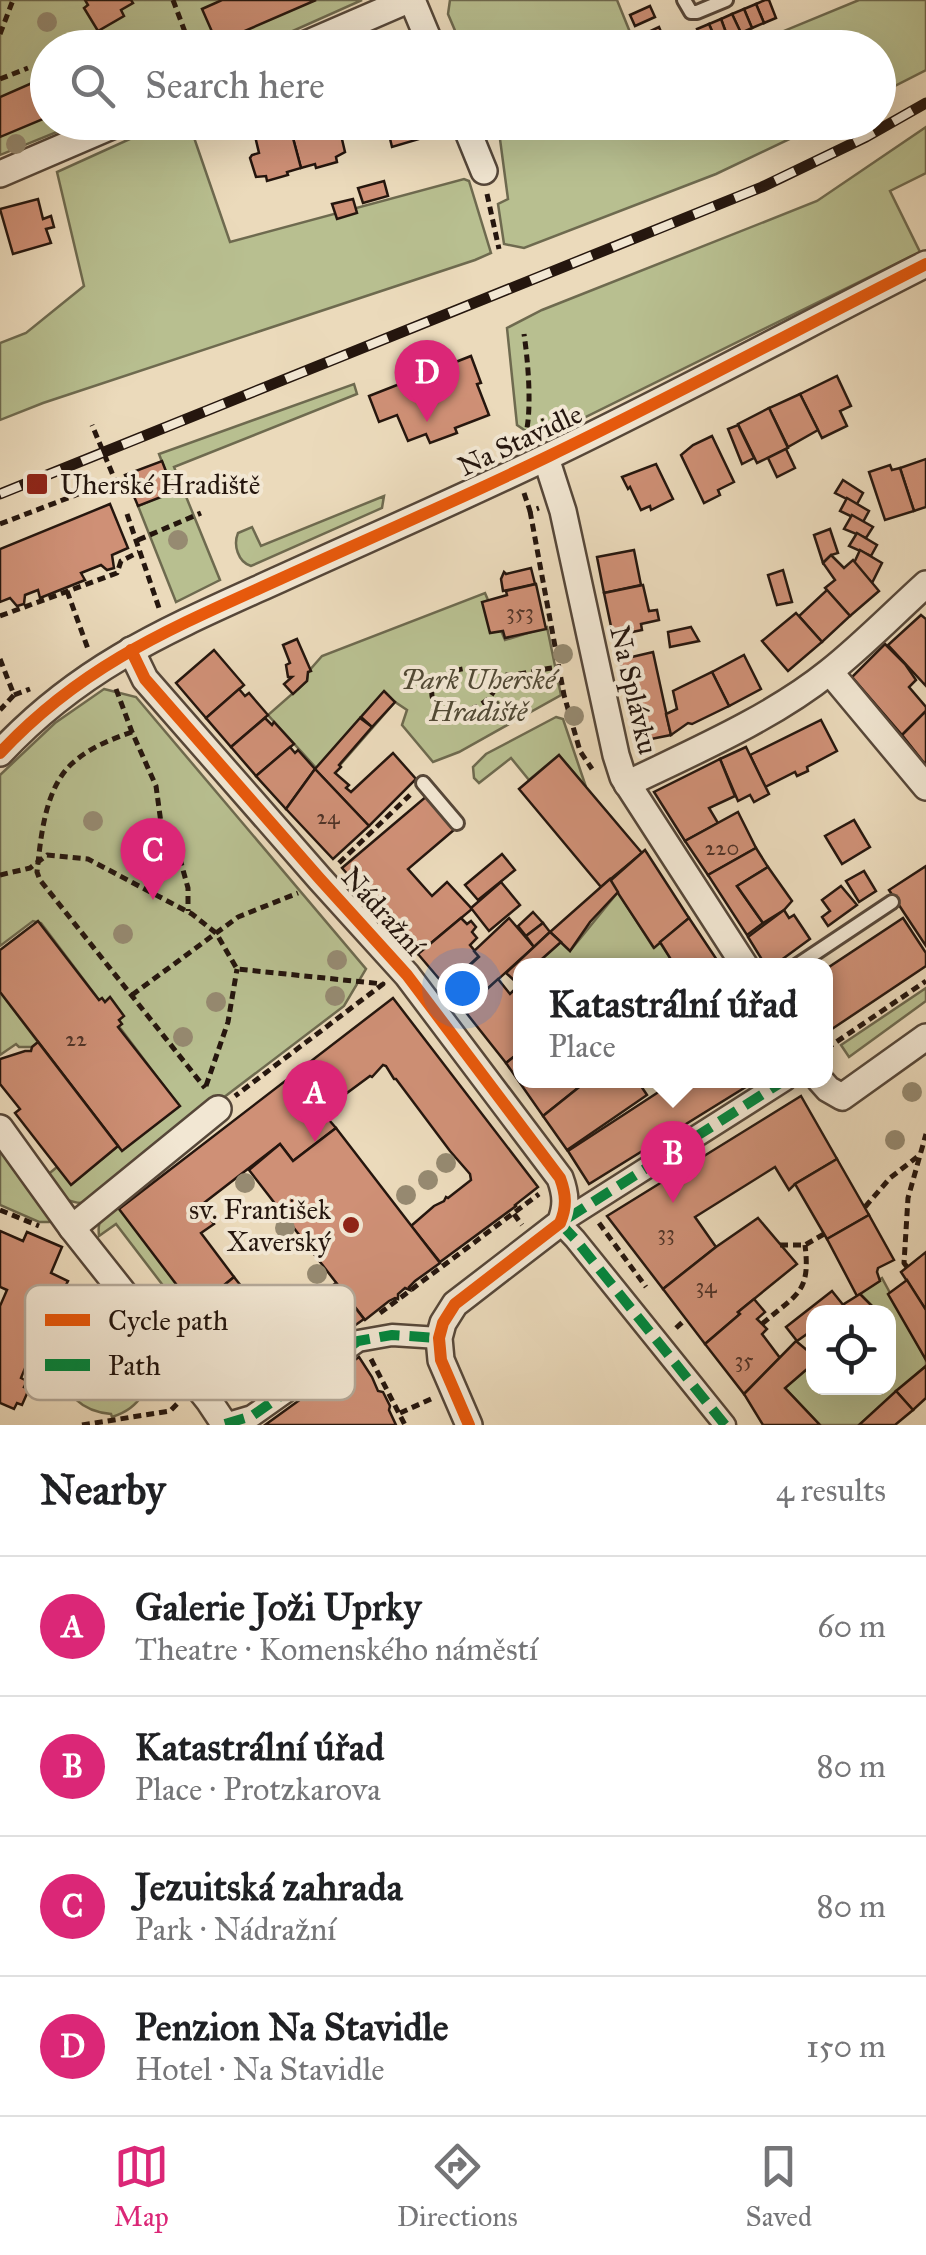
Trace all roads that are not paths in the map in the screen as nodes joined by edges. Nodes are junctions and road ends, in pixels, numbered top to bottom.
1 (410, 0) edge
2 (684, 0) edge
3 (726, 0) edge
4 (340, 30) edge
5 (424, 30) edge
6 (79, 140) edge
7 (471, 140) edge
8 (484, 171) road end
9 (0, 174) edge
10 (926, 264) edge
11 (546, 458) junction
12 (926, 584) edge
13 (130, 650) junction
14 (830, 672) junction
15 (0, 753) edge
16 (423, 782) road end
17 (627, 784) junction
18 (926, 788) edge
19 (457, 823) dead end
20 (892, 902) dead end
21 (740, 958) edge
22 (808, 958) edge
23 (926, 1038) edge
24 (772, 1088) edge
25 (827, 1088) edge
26 (212, 1098) road end
27 (0, 1128) edge
28 (560, 1223) junction
29 (72, 1228) junction
30 (116, 1285) edge
31 (439, 1338) junction
32 (355, 1343) edge
33 (204, 1400) edge
34 (275, 1400) edge
35 (223, 1425) edge
36 (469, 1425) edge
37 (725, 1425) edge

1 - 4 street
1 - 5 street
2 - 3 lane
6 - 9 street
7 - 8 street
10 - 11 street, Na Stavidle
11 - 13 street, Na Stavidle
11 - 17 street, Na Splávku
12 - 14 street
13 - 15 street, Na Stavidle
13 - 28 street, Nádražní
14 - 17 street
14 - 18 street
16 - 19 lane
17 - 21 street, Na Splávku
20 - 22 lane
23 - 25 street
24 - 28 street
26 - 29 street
27 - 29 street
28 - 31 street
28 - 37 street
29 - 30 street
31 - 32 street
31 - 36 street
33 - 35 street
34 - 35 street

